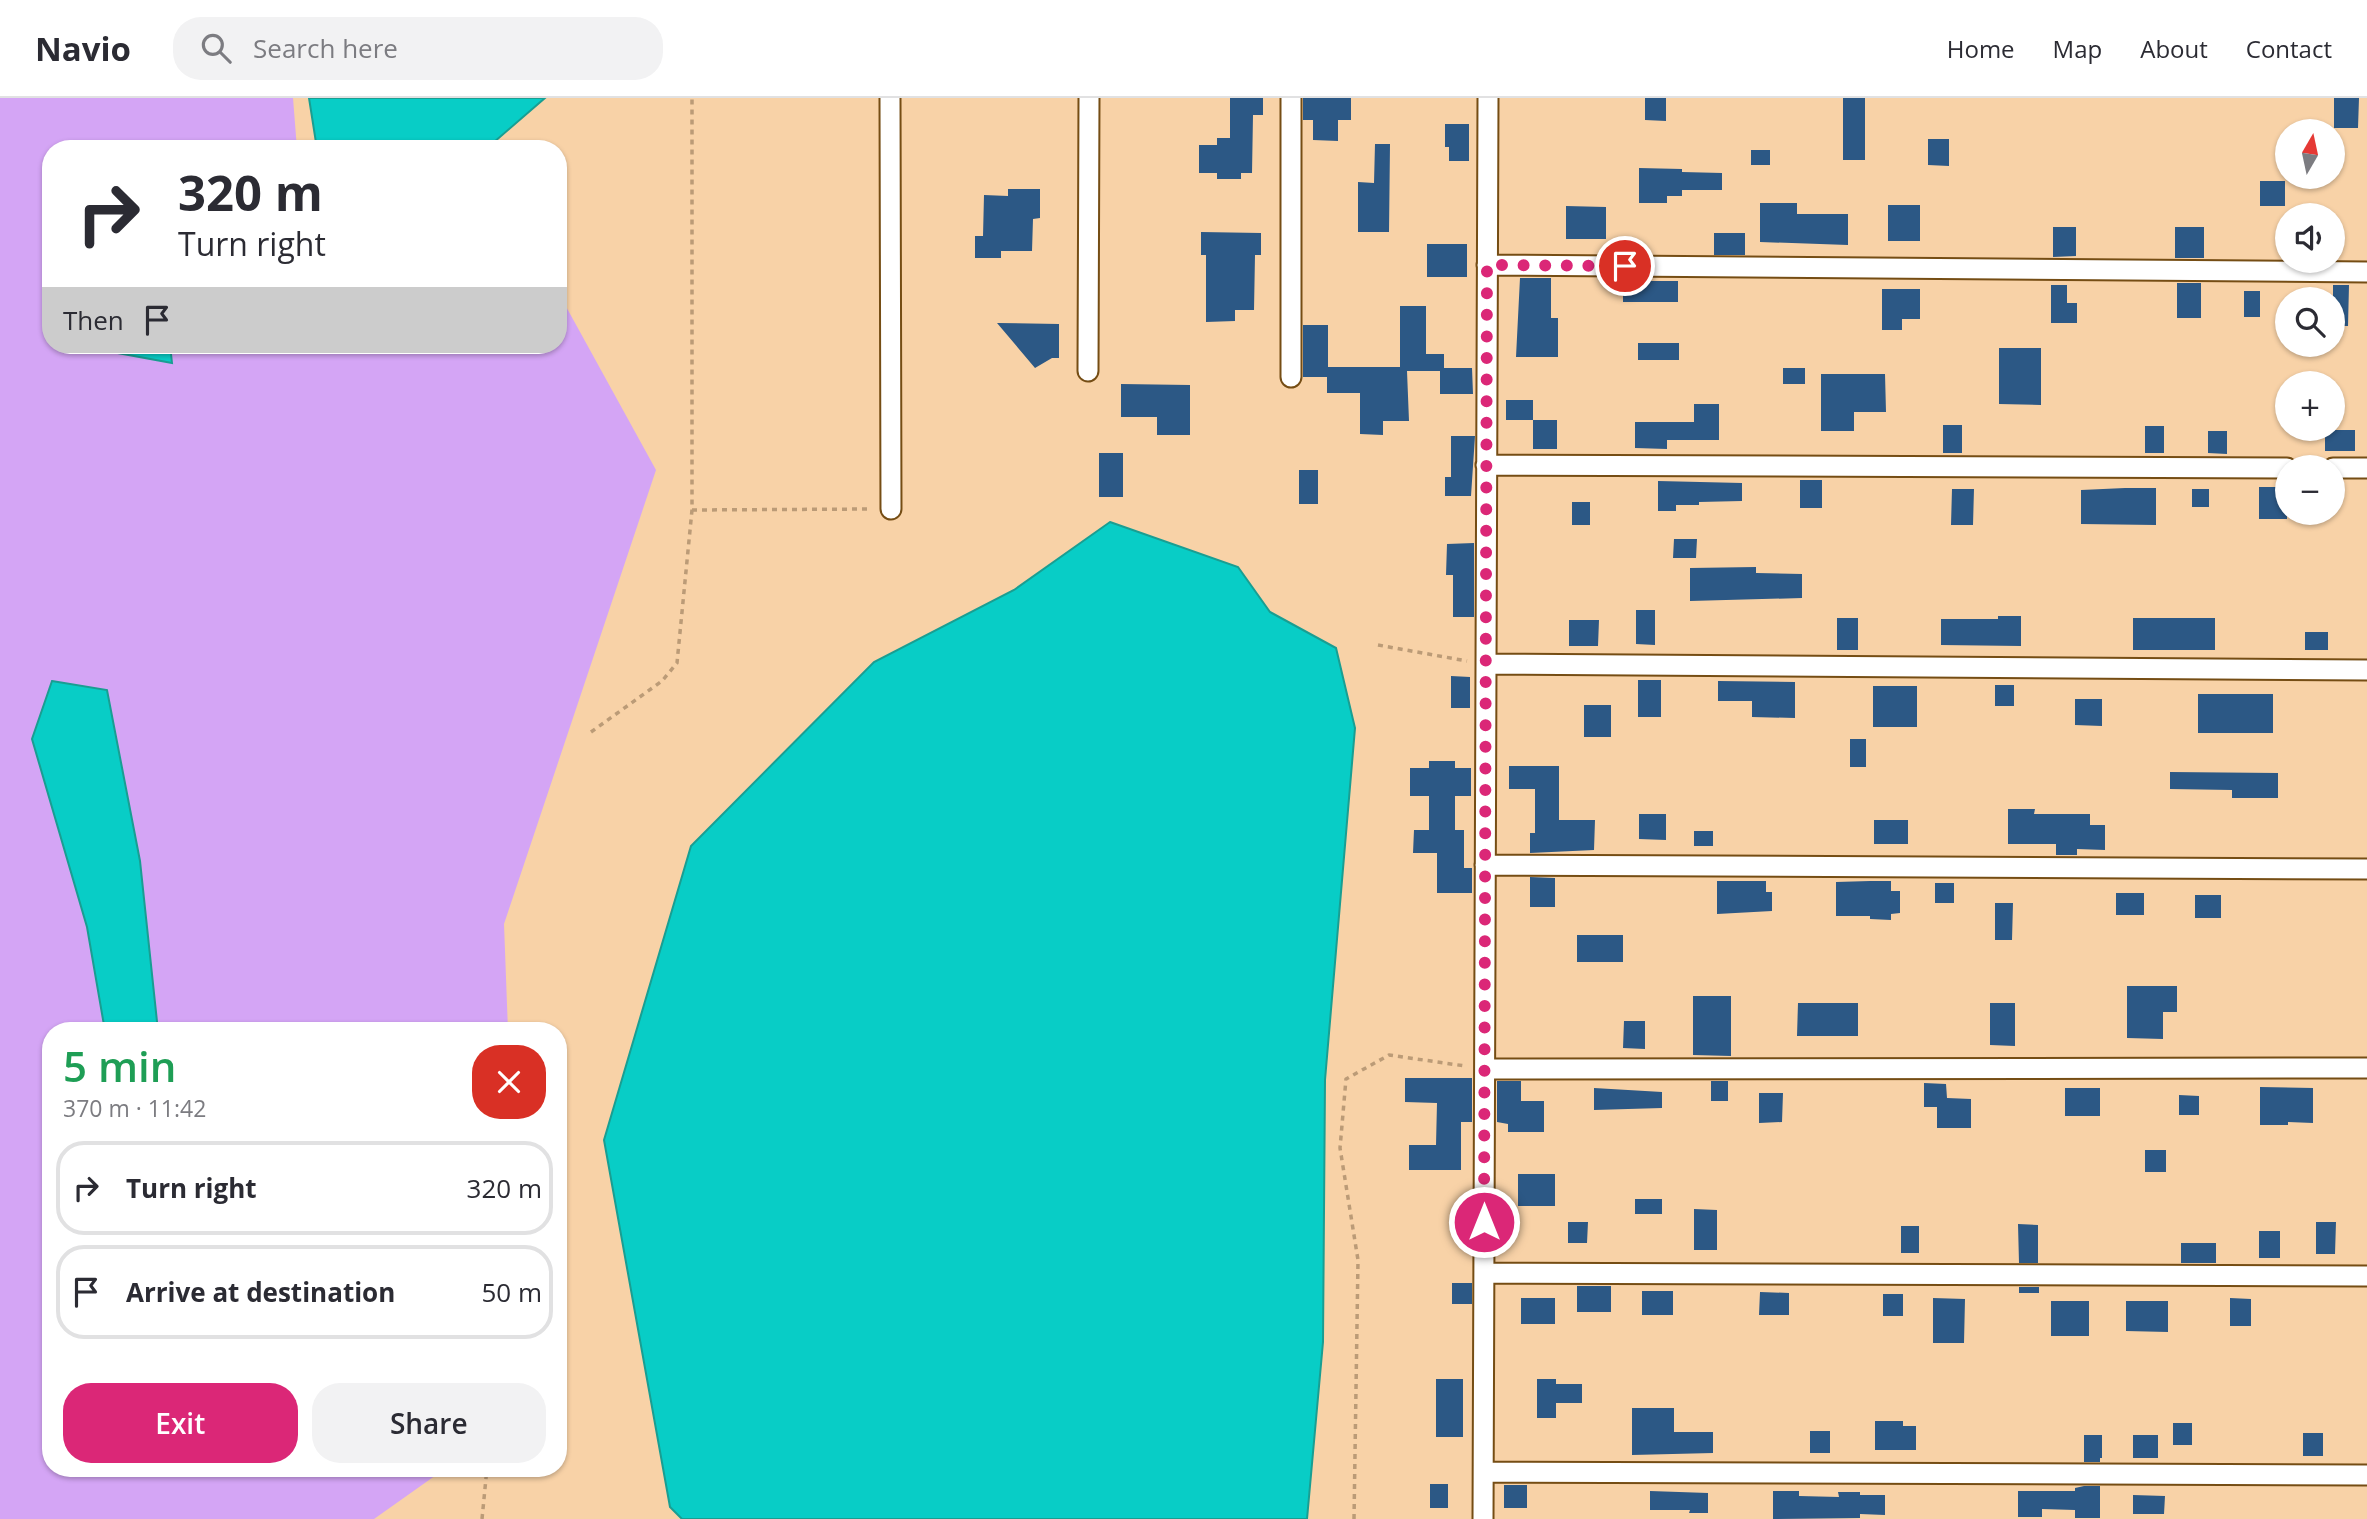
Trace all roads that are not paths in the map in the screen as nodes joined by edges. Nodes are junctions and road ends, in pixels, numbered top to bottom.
1 (890, 98) edge
2 (1089, 98) edge
3 (1291, 98) edge
4 (1488, 98) edge
5 (1487, 265) junction
6 (2367, 272) edge
7 (1088, 371) dead end
8 (1291, 377) dead end
9 (1486, 465) junction
10 (2275, 468) edge
11 (2345, 468) edge
12 (2367, 468) edge
13 (891, 509) road end
14 (1486, 664) junction
15 (2367, 670) edge
16 (1485, 865) junction
17 (2367, 869) edge
18 (2367, 1068) edge
19 (1485, 1069) junction
20 (1484, 1273) junction
21 (2367, 1276) edge
22 (1483, 1472) junction
23 (2367, 1475) edge
24 (1483, 1519) edge

1 - 13 street
2 - 7 street
3 - 8 street
4 - 5 street
5 - 6 street
5 - 9 street
9 - 10 street
9 - 14 street
11 - 12 street
14 - 15 street
14 - 16 street
16 - 17 street
16 - 19 street
18 - 19 street
19 - 20 street
20 - 21 street
20 - 22 street
22 - 23 street
22 - 24 street

